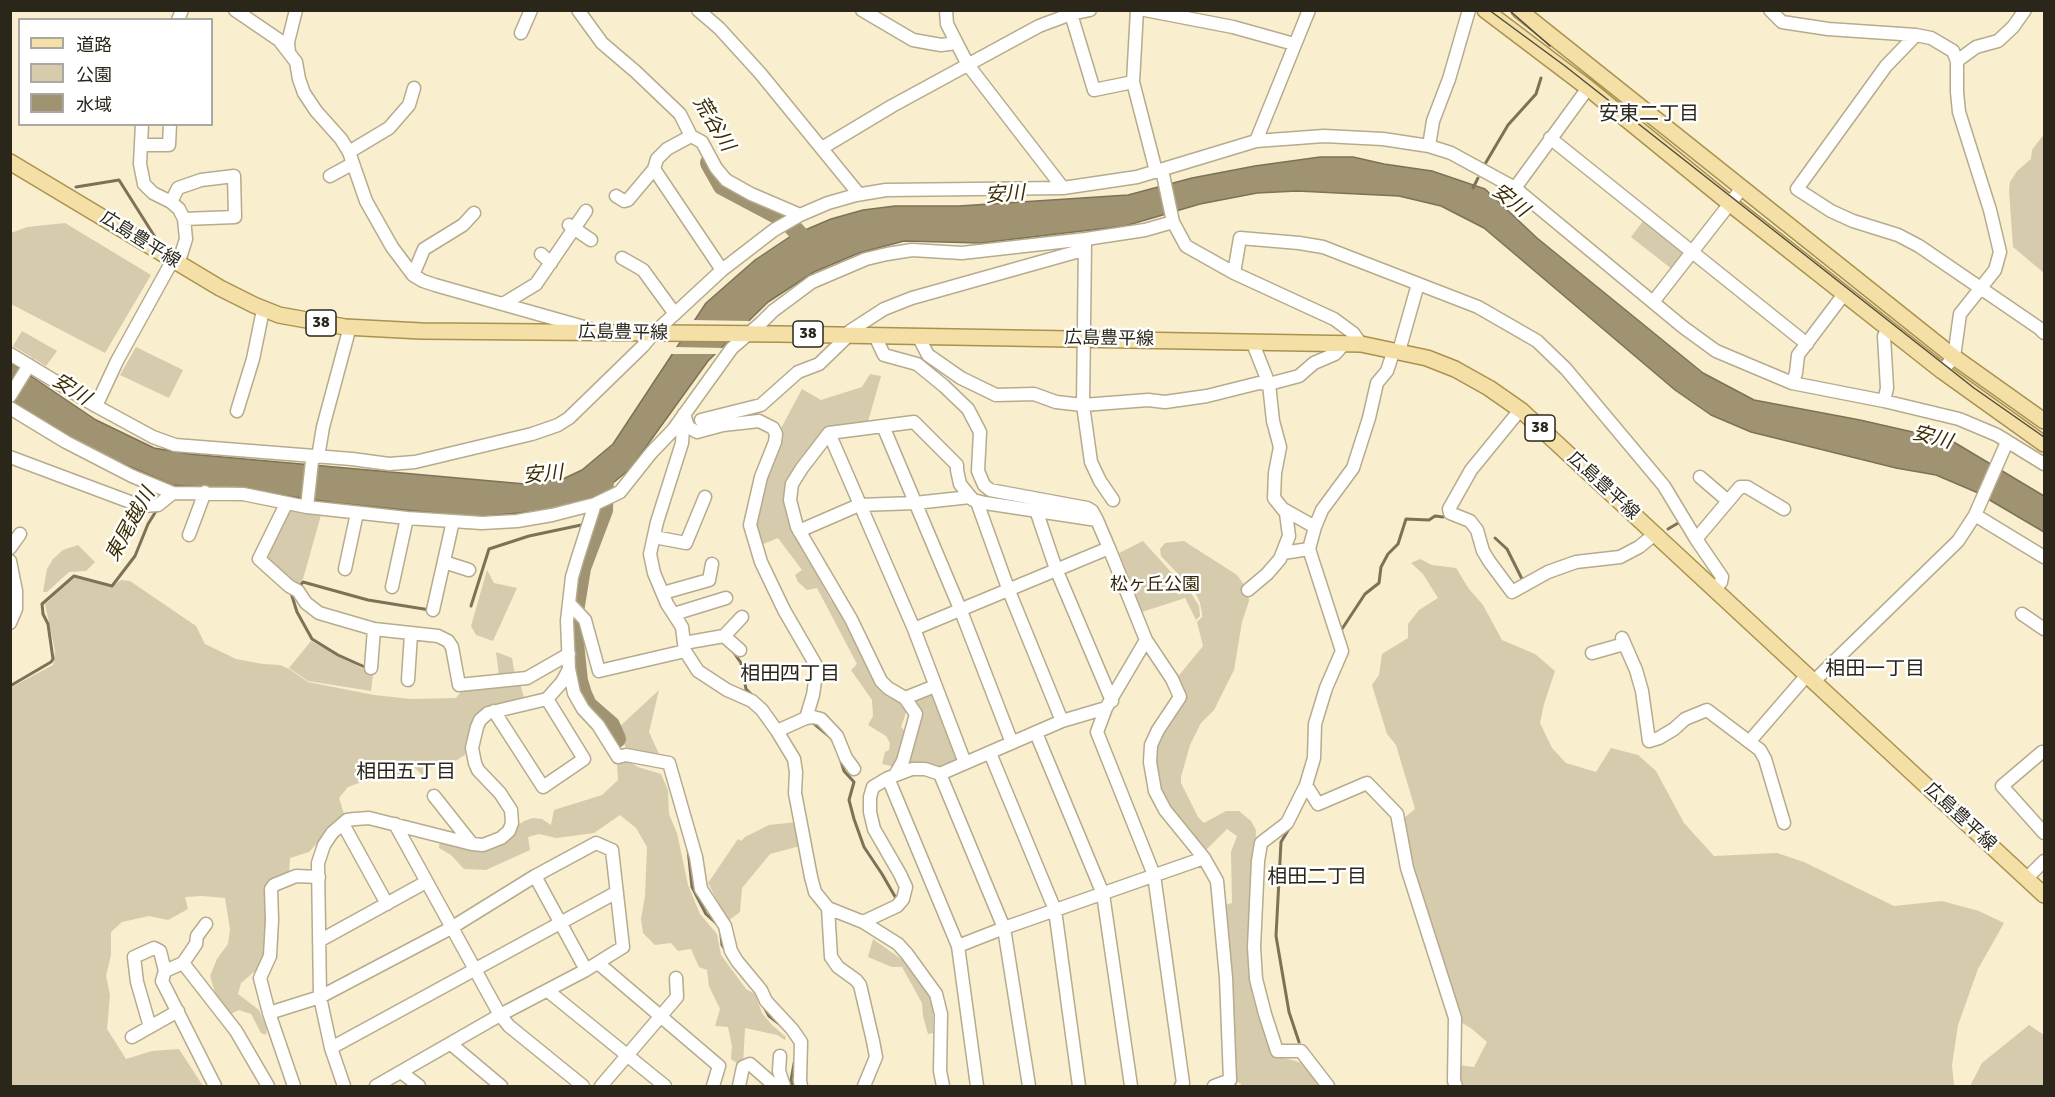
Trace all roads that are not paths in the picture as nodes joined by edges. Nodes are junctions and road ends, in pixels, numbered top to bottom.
1 (235, 10) edge
2 (296, 10) edge
3 (531, 10) edge
4 (578, 10) edge
5 (698, 10) edge
6 (862, 10) edge
7 (946, 10) edge
8 (1090, 10) edge
9 (1137, 10) edge
10 (1145, 10) edge
11 (1309, 10) edge
12 (1469, 10) edge
13 (1485, 10) edge
14 (1519, 10) edge
15 (1770, 10) edge
16 (2025, 10) edge
17 (1071, 14) junction
18 (520, 33) dead end
19 (1916, 35) junction
20 (956, 43) junction
21 (1294, 44) junction
22 (288, 52) junction
23 (1957, 61) junction
24 (968, 65) junction
25 (1133, 82) junction
26 (414, 88) dead end
27 (1588, 88) junction
28 (142, 126) edge
29 (170, 126) edge
30 (691, 136) junction
31 (1550, 138) junction
32 (1256, 141) junction
33 (141, 145) junction
34 (1429, 146) junction
35 (822, 148) junction
36 (350, 158) junction
37 (10, 162) edge
38 (654, 169) junction
39 (1160, 171) junction
40 (330, 176) dead end
41 (1063, 188) junction
42 (1515, 188) junction
43 (1742, 188) junction
44 (856, 195) junction
45 (616, 196) dead end
46 (171, 202) junction
47 (1729, 203) junction
48 (586, 211) dead end
49 (474, 213) dead end
50 (800, 215) junction
51 (184, 219) junction
52 (1173, 219) junction
53 (571, 227) junction
54 (591, 240) dead end
55 (1085, 245) junction
56 (1691, 252) junction
57 (541, 254) dead end
58 (622, 258) dead end
59 (174, 261) junction
60 (550, 262) junction
61 (722, 270) junction
62 (1234, 273) junction
63 (413, 275) junction
64 (1418, 284) junction
65 (1980, 288) junction
66 (1844, 294) junction
67 (1653, 302) junction
68 (503, 304) junction
69 (263, 309) junction
70 (675, 314) junction
71 (1888, 329) junction
72 (604, 332) junction
73 (654, 333) junction
74 (2044, 333) edge
75 (348, 334) dead end
76 (744, 335) junction
77 (849, 335) junction
78 (875, 336) junction
79 (918, 336) junction
80 (1083, 339) junction
81 (1252, 341) junction
82 (1353, 344) junction
83 (1807, 344) junction
84 (1397, 351) junction
85 (10, 354) edge
86 (1954, 357) junction
87 (27, 368) junction
88 (1942, 371) junction
89 (1792, 383) junction
90 (1269, 384) junction
91 (10, 396) edge
92 (1884, 401) junction
93 (1083, 405) junction
94 (96, 406) junction
95 (10, 408) edge
96 (1520, 410) junction
97 (237, 411) dead end
98 (684, 413) junction
99 (702, 420) dead end
100 (2044, 421) edge
101 (883, 426) junction
102 (829, 433) junction
103 (2044, 444) edge
104 (2006, 445) junction
105 (10, 457) edge
106 (315, 459) junction
107 (2044, 464) edge
108 (1700, 477) dead end
109 (205, 492) junction
110 (173, 493) junction
111 (705, 497) dead end
112 (974, 500) junction
113 (1113, 500) dead end
114 (1728, 501) junction
115 (915, 503) junction
116 (286, 504) junction
117 (595, 504) junction
118 (859, 505) junction
119 (307, 507) junction
120 (1282, 509) junction
121 (1784, 509) dead end
122 (1036, 510) junction
123 (357, 513) junction
124 (1975, 515) junction
125 (407, 518) junction
126 (1097, 520) junction
127 (453, 521) junction
128 (1315, 527) junction
129 (799, 531) junction
130 (20, 534) dead end
131 (1655, 534) junction
132 (189, 535) dead end
133 (654, 537) junction
134 (1695, 539) junction
135 (10, 548) edge
136 (1108, 548) junction
137 (1309, 549) junction
138 (1283, 553) junction
139 (2044, 557) edge
140 (10, 561) edge
141 (444, 562) junction
142 (712, 564) dead end
143 (345, 569) dead end
144 (1056, 569) junction
145 (469, 570) dead end
146 (392, 587) dead end
147 (1248, 590) dead end
148 (1714, 590) junction
149 (1009, 591) junction
150 (663, 593) junction
151 (726, 598) dead end
152 (574, 607) junction
153 (433, 610) dead end
154 (961, 611) junction
155 (674, 614) junction
156 (2022, 614) dead end
157 (742, 617) dead end
158 (10, 623) edge
159 (374, 629) junction
160 (914, 629) junction
161 (2044, 629) edge
162 (411, 634) junction
163 (724, 636) junction
164 (1146, 640) junction
165 (684, 647) junction
166 (740, 650) dead end
167 (1592, 653) dead end
168 (569, 654) junction
169 (371, 668) dead end
170 (569, 669) junction
171 (1810, 678) junction
172 (408, 680) dead end
173 (935, 686) junction
174 (905, 698) junction
175 (547, 699) junction
176 (1109, 704) junction
177 (494, 711) junction
178 (1085, 713) junction
179 (806, 718) junction
180 (1062, 721) junction
181 (777, 731) junction
182 (1097, 732) junction
183 (1036, 733) junction
184 (1749, 742) junction
185 (1012, 743) junction
186 (2042, 752) dead end
187 (990, 753) junction
188 (965, 763) junction
189 (854, 769) dead end
190 (940, 774) junction
191 (891, 777) junction
192 (1306, 785) junction
193 (434, 796) dead end
194 (1784, 823) dead end
195 (343, 824) junction
196 (395, 824) junction
197 (2044, 833) edge
198 (472, 844) junction
199 (1204, 858) junction
200 (2044, 861) edge
201 (1154, 875) junction
202 (535, 876) junction
203 (319, 877) junction
204 (2026, 879) junction
205 (426, 882) junction
206 (617, 892) junction
207 (1103, 894) junction
208 (2044, 895) edge
209 (387, 904) junction
210 (828, 908) junction
211 (1055, 910) junction
212 (862, 921) junction
213 (560, 922) junction
214 (206, 924) dead end
215 (451, 928) junction
216 (1004, 928) junction
217 (319, 941) junction
218 (958, 946) junction
219 (183, 963) junction
220 (597, 963) junction
221 (475, 970) junction
222 (586, 970) junction
223 (165, 971) junction
224 (676, 978) dead end
225 (548, 991) junction
226 (320, 997) junction
227 (178, 1011) junction
228 (269, 1013) junction
229 (500, 1015) junction
230 (661, 1015) junction
231 (150, 1027) junction
232 (132, 1037) dead end
233 (451, 1044) junction
234 (331, 1048) junction
235 (627, 1056) junction
236 (780, 1056) dead end
237 (401, 1072) junction
238 (215, 1086) edge
239 (268, 1086) edge
240 (294, 1086) edge
241 (344, 1086) edge
242 (376, 1086) edge
243 (419, 1086) edge
244 (501, 1086) edge
245 (583, 1086) edge
246 (601, 1086) edge
247 (665, 1086) edge
248 (713, 1086) edge
249 (739, 1086) edge
250 (774, 1086) edge
251 (784, 1086) edge
252 (801, 1086) edge
253 (864, 1086) edge
254 (943, 1086) edge
255 (978, 1086) edge
256 (1029, 1086) edge
257 (1079, 1086) edge
258 (1131, 1086) edge
259 (1181, 1086) edge
260 (1214, 1086) edge
261 (1328, 1086) edge
262 (1456, 1086) edge

1 - 22 street
2 - 22 street
3 - 18 street
4 - 30 street
5 - 35 street
6 - 20 street
7 - 20 street
8 - 17 street
9 - 25 street
10 - 21 street
11 - 21 street
12 - 34 street
13 - 27 main road
14 - 43 main road
15 - 19 street
16 - 23 street
17 - 24 street
17 - 25 street
19 - 23 street
19 - 65 street
20 - 24 street
21 - 32 street
22 - 36 street
23 - 65 street
24 - 35 street
24 - 41 street
25 - 39 street
26 - 36 street
27 - 31 street
27 - 47 main road
28 - 33 street
29 - 33 street
30 - 38 street
30 - 50 street
31 - 42 street
31 - 56 street
32 - 34 street
32 - 39 street
33 - 46 street
34 - 42 street
35 - 44 street
36 - 40 street
36 - 63 street
37 - 59 main road, 広島豊平線 / 38
38 - 45 street
38 - 61 street
39 - 41 street
39 - 52 street
41 - 44 street
42 - 67 street
43 - 47 street
43 - 86 main road
44 - 50 street
46 - 51 street
46 - 51 street
47 - 56 street
47 - 66 main road
48 - 53 street
49 - 63 street
50 - 61 street
51 - 59 street
52 - 55 street
52 - 62 street
53 - 54 street
53 - 60 street
55 - 76 street
55 - 77 street
55 - 80 street
56 - 67 street
56 - 83 street
57 - 60 street
58 - 70 street
59 - 69 main road, 広島豊平線 / 38
59 - 94 street
60 - 68 street
61 - 70 street
62 - 64 street
62 - 82 street
63 - 68 street
64 - 84 street
64 - 134 street
65 - 74 street
65 - 86 street
66 - 71 main road
66 - 83 street
67 - 89 street
68 - 72 street
69 - 72 main road, 広島豊平線 / 38
69 - 97 street
70 - 73 street
71 - 88 main road
71 - 92 street
72 - 73 main road, 広島豊平線 / 38
73 - 76 main road, 広島豊平線 / 38
73 - 106 street
75 - 106 street
76 - 77 main road, 広島豊平線 / 38
76 - 98 street
77 - 78 main road, 広島豊平線 / 38
77 - 99 street
78 - 79 main road, 広島豊平線 / 38
78 - 126 street
79 - 80 main road, 広島豊平線 / 38
79 - 93 street
80 - 81 main road, 広島豊平線 / 38
80 - 93 street
81 - 82 main road, 広島豊平線 / 38
81 - 90 street
82 - 84 main road, 広島豊平線 / 38
82 - 90 street
83 - 89 street
84 - 96 main road, 広島豊平線 / 38
84 - 128 street
85 - 87 street
86 - 88 street
86 - 100 main road
87 - 91 street
87 - 94 street
88 - 103 main road
89 - 92 street
90 - 93 street
90 - 120 street
92 - 104 street
93 - 113 street
94 - 106 street
95 - 110 street
96 - 131 main road, 広島豊平線 / 38
96 - 131 street
98 - 117 street
98 - 133 street
98 - 179 street
101 - 102 street
101 - 112 street
101 - 115 street
102 - 118 street
102 - 129 street
104 - 107 street
104 - 124 street
105 - 110 street
106 - 119 street
108 - 114 street
109 - 110 street
109 - 116 street
109 - 132 street
111 - 133 street
112 - 115 street
112 - 122 street
112 - 149 street
114 - 121 street
114 - 134 street
115 - 118 street
115 - 154 street
116 - 119 street
116 - 159 street
117 - 127 street
117 - 152 street
118 - 129 street
118 - 160 street
119 - 123 street
120 - 128 street
120 - 138 street
122 - 126 street
122 - 144 street
123 - 125 street
123 - 143 street
124 - 139 street
124 - 171 street
125 - 127 street
125 - 146 street
126 - 136 street
127 - 141 street
128 - 137 street
129 - 174 street
130 - 135 street
131 - 148 main road, 広島豊平線 / 38
133 - 150 street
134 - 148 street
136 - 144 street
136 - 164 street
137 - 138 street
137 - 192 street
138 - 147 street
140 - 158 street
141 - 145 street
141 - 153 street
142 - 150 street
144 - 149 street
144 - 176 street
148 - 171 main road, 広島豊平線 / 38
149 - 154 street
149 - 180 street
150 - 155 street
151 - 155 street
152 - 165 street
152 - 168 street
154 - 160 street
154 - 185 street
155 - 165 street
156 - 161 street
157 - 163 street
159 - 162 street
159 - 169 street
160 - 173 street
162 - 168 street
162 - 172 street
163 - 165 street
163 - 166 street
164 - 176 street
164 - 199 street
165 - 181 street
167 - 184 street
168 - 170 street
170 - 175 street
170 - 252 street
171 - 184 street
171 - 204 main road, 広島豊平線 / 38
173 - 174 street
173 - 188 street
174 - 191 street
175 - 177 street
175 - 177 street
176 - 178 street
176 - 182 street
177 - 198 street
178 - 180 street
178 - 182 street
179 - 181 street
179 - 189 street
180 - 183 street
181 - 210 street
182 - 201 street
183 - 185 street
183 - 207 street
184 - 194 street
185 - 187 street
186 - 197 street
187 - 188 street
187 - 211 street
188 - 190 street
190 - 191 street
190 - 216 street
191 - 212 street
191 - 218 street
192 - 261 street
192 - 262 street
193 - 198 street
195 - 196 street
195 - 203 street
195 - 209 street
196 - 198 street
196 - 205 street
199 - 201 street
199 - 260 street
200 - 204 street
201 - 207 street
201 - 259 street
202 - 206 street
202 - 213 street
202 - 215 street
203 - 217 street
203 - 228 street
204 - 208 main road, 広島豊平線 / 38
205 - 209 street
205 - 215 street
206 - 213 street
206 - 220 street
207 - 211 street
207 - 258 street
209 - 217 street
210 - 212 street
210 - 253 street
211 - 216 street
211 - 257 street
212 - 254 street
213 - 221 street
213 - 222 street
214 - 219 street
215 - 221 street
215 - 226 street
216 - 218 street
216 - 256 street
217 - 226 street
218 - 255 street
219 - 223 street
219 - 239 street
220 - 222 street
220 - 230 street
221 - 229 street
221 - 234 street
222 - 225 street
223 - 227 street
223 - 231 street
224 - 230 street
225 - 229 street
225 - 235 street
226 - 228 street
226 - 234 street
227 - 231 street
227 - 238 street
228 - 240 street
229 - 233 street
229 - 245 street
230 - 235 street
230 - 248 street
231 - 232 street
233 - 237 street
233 - 244 street
234 - 241 street
235 - 246 street
235 - 247 street
236 - 251 street
237 - 242 street
237 - 243 street
249 - 250 street

